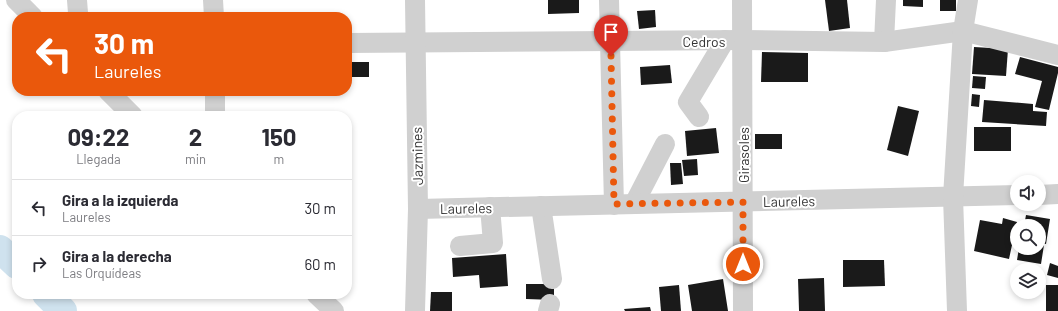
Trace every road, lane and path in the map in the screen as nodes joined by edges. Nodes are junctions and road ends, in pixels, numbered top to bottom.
1 (16, 0) edge
2 (213, 0) edge
3 (415, 0) edge
4 (610, 0) edge
5 (742, 0) edge
6 (886, 0) edge
7 (968, 0) edge
8 (28, 12) edge
9 (214, 12) edge
10 (963, 31) junction
11 (734, 40) junction
12 (610, 41) junction
13 (416, 42) junction
14 (884, 42) junction
15 (352, 43) edge
16 (1058, 55) edge
17 (113, 96) edge
18 (215, 96) edge
19 (128, 111) edge
20 (215, 111) edge
21 (699, 117) dead end
22 (665, 144) dead end
23 (1058, 194) edge
24 (1010, 195) edge
25 (1046, 195) edge
26 (953, 197) junction
27 (743, 202) junction
28 (614, 204) junction
29 (634, 204) junction
30 (541, 206) junction
31 (490, 207) junction
32 (418, 209) junction
33 (460, 246) dead end
34 (552, 279) dead end
35 (321, 299) edge
36 (334, 311) edge
37 (415, 311) edge
38 (743, 311) edge
39 (957, 311) edge

1 - 8 street
2 - 9 street
3 - 13 street, Jazmines
4 - 12 street
5 - 11 street, Girasoles
6 - 14 street
7 - 10 street
10 - 14 street, Cedros
10 - 16 street, Cedros
10 - 26 street
11 - 12 street, Cedros
11 - 14 street, Cedros
11 - 21 street
11 - 27 street, Girasoles
12 - 13 street, Cedros
12 - 28 street
13 - 15 street, Cedros
13 - 32 street, Jazmines
17 - 19 street
18 - 20 street
22 - 29 street
23 - 25 street
24 - 26 street, Laureles
26 - 27 street, Laureles
26 - 39 street
27 - 29 street, Laureles
27 - 38 street, Girasoles
28 - 29 street, Laureles
28 - 30 street, Laureles
30 - 31 street, Laureles
30 - 34 street
31 - 32 street, Laureles
31 - 33 street
32 - 37 street, Jazmines
35 - 36 street

